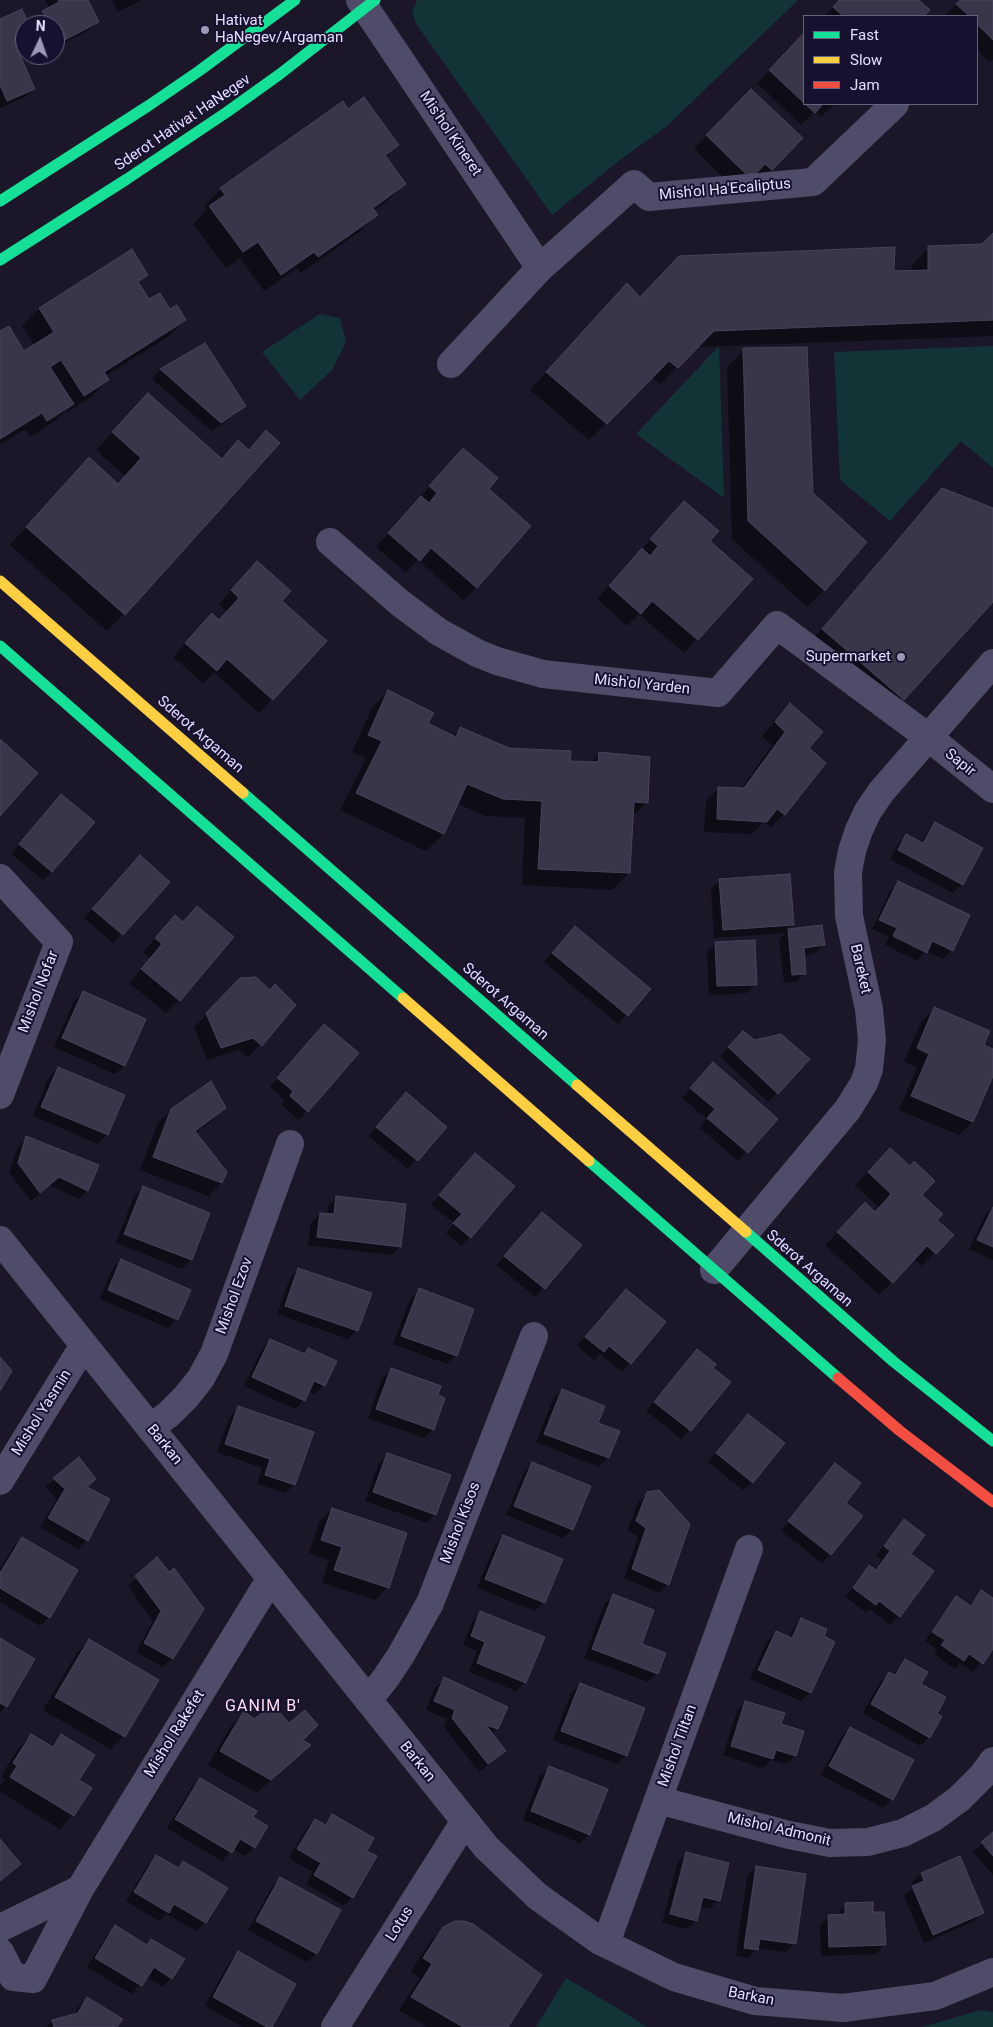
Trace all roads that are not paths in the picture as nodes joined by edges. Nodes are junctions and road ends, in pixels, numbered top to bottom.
1 (295, 0) edge
2 (367, 3) edge
3 (894, 105) edge
4 (0, 201) edge
5 (0, 260) edge
6 (540, 268) junction
7 (451, 364) dead end
8 (330, 542) dead end
9 (0, 581) edge
10 (0, 646) edge
11 (993, 663) edge
12 (928, 737) junction
13 (993, 789) edge
14 (0, 878) edge
15 (0, 1095) edge
16 (290, 1144) dead end
17 (746, 1233) junction
18 (0, 1240) edge
19 (714, 1270) junction
20 (534, 1336) dead end
21 (84, 1345) junction
22 (150, 1428) junction
23 (993, 1441) edge
24 (0, 1481) edge
25 (993, 1502) edge
26 (750, 1549) dead end
27 (271, 1578) junction
28 (368, 1700) junction
29 (993, 1761) edge
30 (658, 1800) junction
31 (465, 1821) junction
32 (80, 1890) junction
33 (0, 1928) edge
34 (606, 1943) junction
35 (0, 1952) edge
36 (993, 1972) edge
37 (814, 2016) edge
38 (334, 2027) edge

1 - 4 street
2 - 5 street, Sderot Hativat HaNegev
2 - 6 street, Mis'hol Kineret
3 - 6 street, Mish'ol Ha'Ecaliptus
6 - 7 street, Mish'ol Ha'Ecaliptus
8 - 12 street, Mish'ol Yarden
9 - 17 street, Sderot Argaman
10 - 19 street
11 - 12 street, Bareket
12 - 13 street, Sapir
12 - 17 street, Bareket
14 - 15 street, Mishol Nofar
16 - 22 street, Mishol Ezov
17 - 19 street, Bareket
17 - 23 street, Sderot Argaman
18 - 21 street, Barkan
19 - 25 street
20 - 28 street, Mishol Kisos
21 - 22 street, Barkan
21 - 24 street, Mishol Yasmin
22 - 27 street, Barkan
26 - 30 street, Mishol Tiltan
27 - 28 street, Barkan
27 - 32 street, Mishol Rakefet
28 - 31 street, Barkan
29 - 30 street, Mishol Admonit
30 - 34 street, Mishol Tiltan
31 - 34 street, Barkan
31 - 38 street, Lotus
32 - 33 street
32 - 35 street, Mishol Rakefet
34 - 37 street, Barkan
36 - 37 street, Barkan

